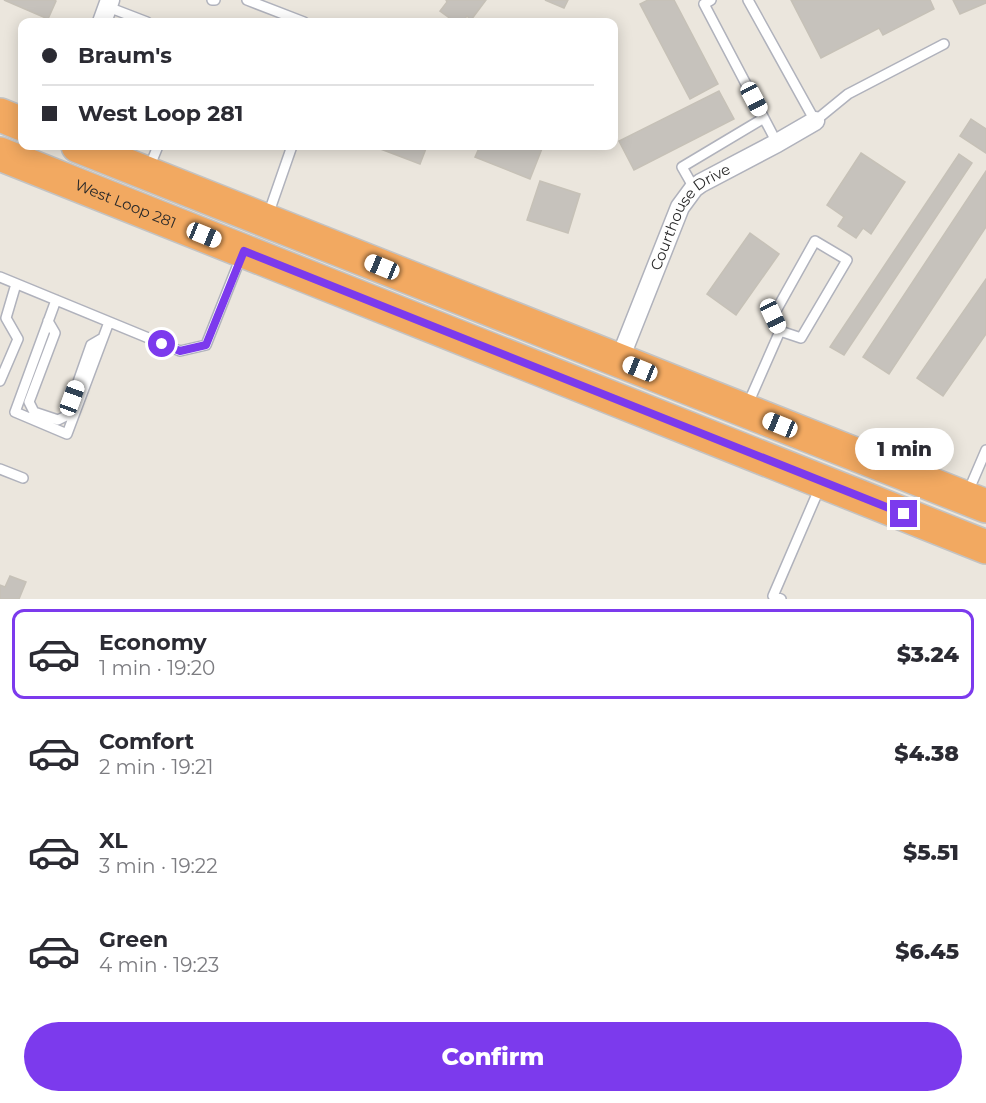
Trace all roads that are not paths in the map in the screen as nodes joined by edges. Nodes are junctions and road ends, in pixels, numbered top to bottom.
1 (247, 0) edge
2 (711, 0) edge
3 (748, 0) edge
4 (107, 10) edge
5 (131, 18) edge
6 (294, 18) edge
7 (944, 44) dead end
8 (0, 115) edge
9 (764, 118) junction
10 (815, 121) junction
11 (18, 122) edge
12 (777, 143) junction
13 (101, 150) edge
14 (291, 150) edge
15 (0, 154) edge
16 (152, 159) edge
17 (694, 188) junction
18 (267, 220) junction
19 (244, 251) junction
20 (349, 254) junction
21 (0, 277) edge
22 (16, 284) junction
23 (333, 285) junction
24 (459, 298) junction
25 (56, 300) junction
26 (48, 321) junction
27 (109, 322) junction
28 (440, 328) junction
29 (780, 331) junction
30 (103, 338) junction
31 (619, 361) junction
32 (0, 381) edge
33 (745, 411) junction
34 (986, 450) edge
35 (0, 469) edge
36 (23, 478) dead end
37 (823, 482) junction
38 (975, 502) edge
39 (986, 547) edge
40 (781, 599) edge

1 - 6 lane
2 - 9 lane
3 - 10 lane
4 - 5 lane
7 - 10 lane
8 - 11 highway
9 - 12 lane
9 - 17 lane
10 - 12 street, Courthouse Drive
12 - 17 street, Courthouse Drive
13 - 16 highway
14 - 18 lane
15 - 19 highway, West Loop 281
16 - 18 highway
17 - 31 street, Courthouse Drive
18 - 20 highway
19 - 23 highway, West Loop 281
19 - 27 lane
20 - 23 highway
20 - 24 highway
21 - 22 lane
22 - 25 lane
22 - 32 lane
23 - 28 highway, West Loop 281
24 - 28 highway
24 - 31 highway
25 - 26 lane
25 - 27 lane
26 - 30 lane
26 - 30 lane
27 - 30 lane
28 - 37 highway, West Loop 281
29 - 29 lane
29 - 33 lane
31 - 33 highway
33 - 38 highway
34 - 38 lane
35 - 36 lane
37 - 39 highway, West Loop 281
37 - 40 lane

